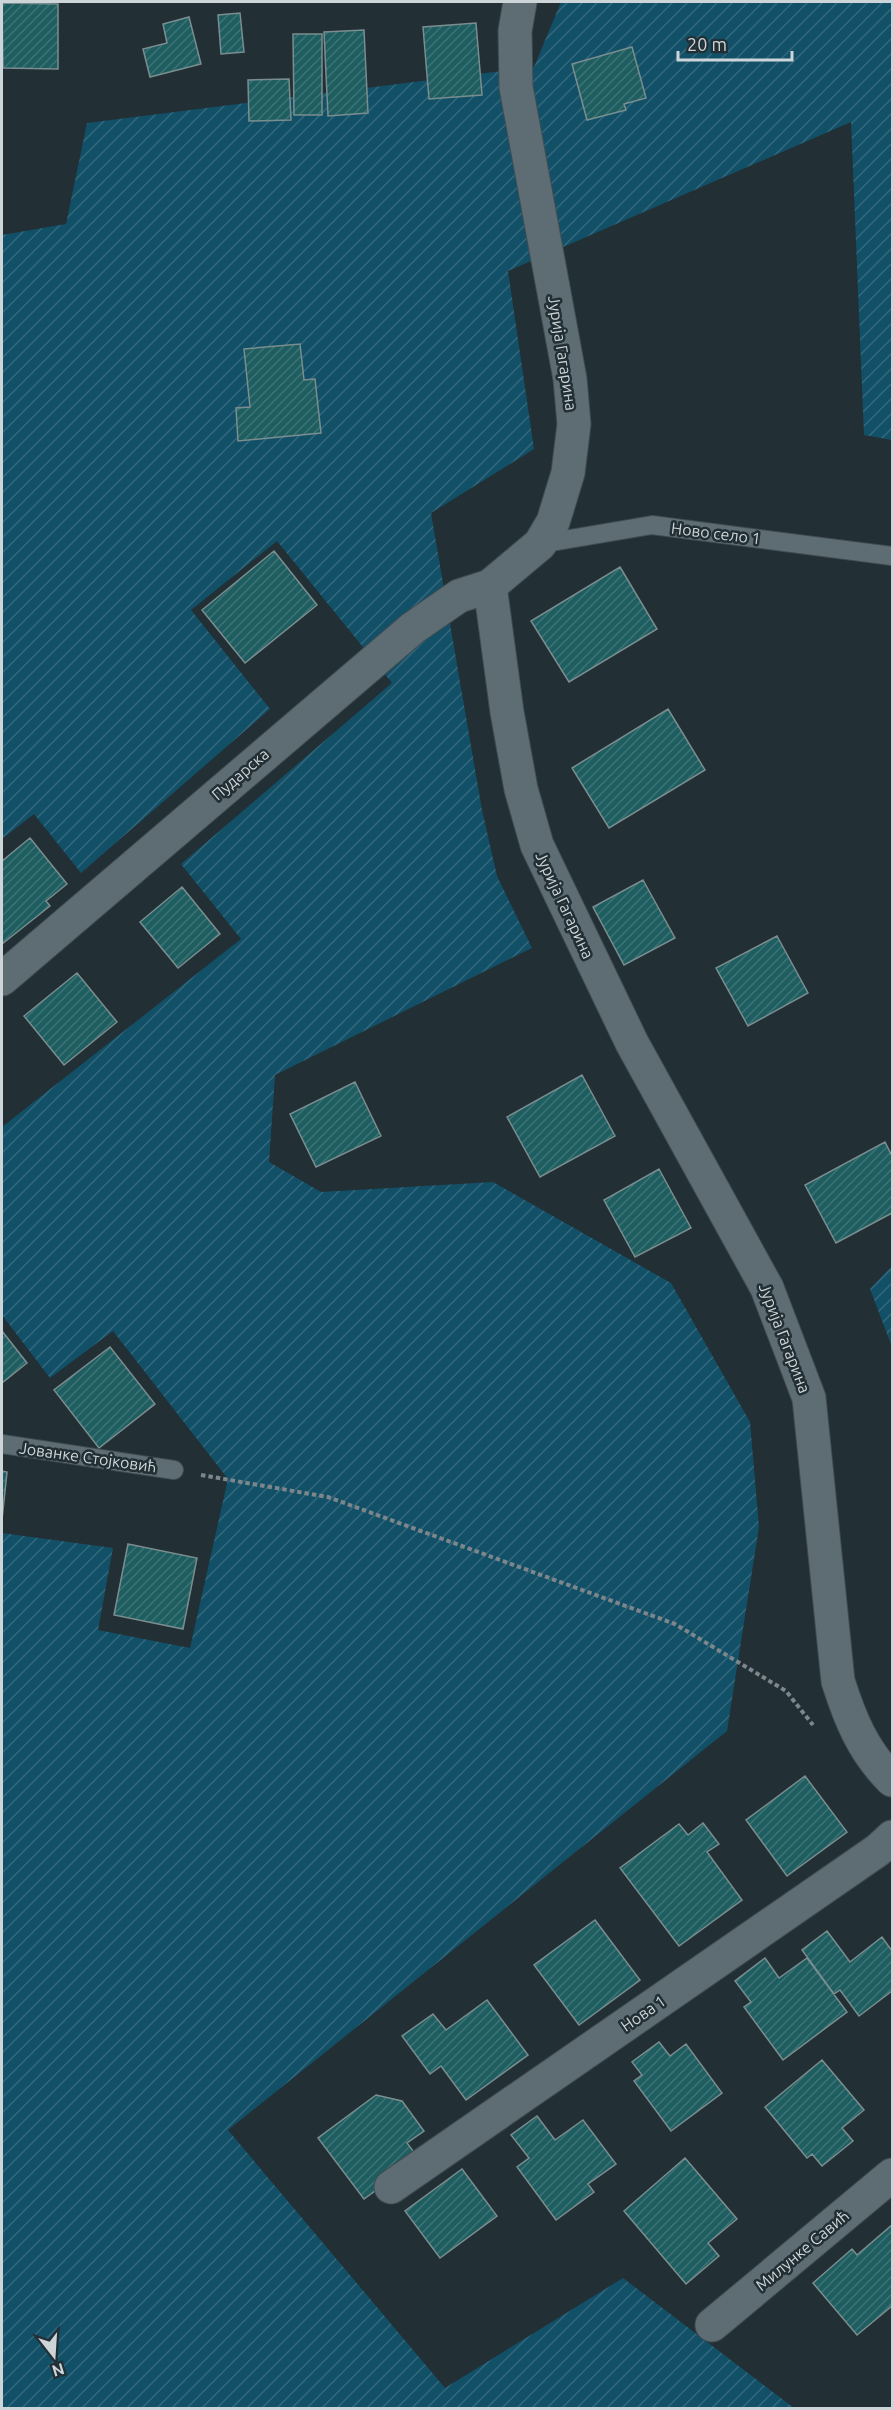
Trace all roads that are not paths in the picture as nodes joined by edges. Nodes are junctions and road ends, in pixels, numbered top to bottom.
1 (520, 2) edge
2 (540, 544) junction
3 (892, 556) edge
4 (490, 586) junction
5 (2, 979) edge
6 (2, 1444) edge
7 (174, 1470) road end
8 (892, 1780) edge
9 (892, 1837) edge
10 (892, 2175) edge
11 (391, 2187) dead end
12 (712, 2325) dead end

1 - 2 street, Јурија Гагарина
2 - 3 lane, Ново село 1
2 - 4 street, Јурија Гагарина
4 - 5 street, Пударска
4 - 8 street, Јурија Гагарина
6 - 7 lane, Јованке Стојковић
9 - 11 street, Нова 1
10 - 12 street, Милунке Савић

